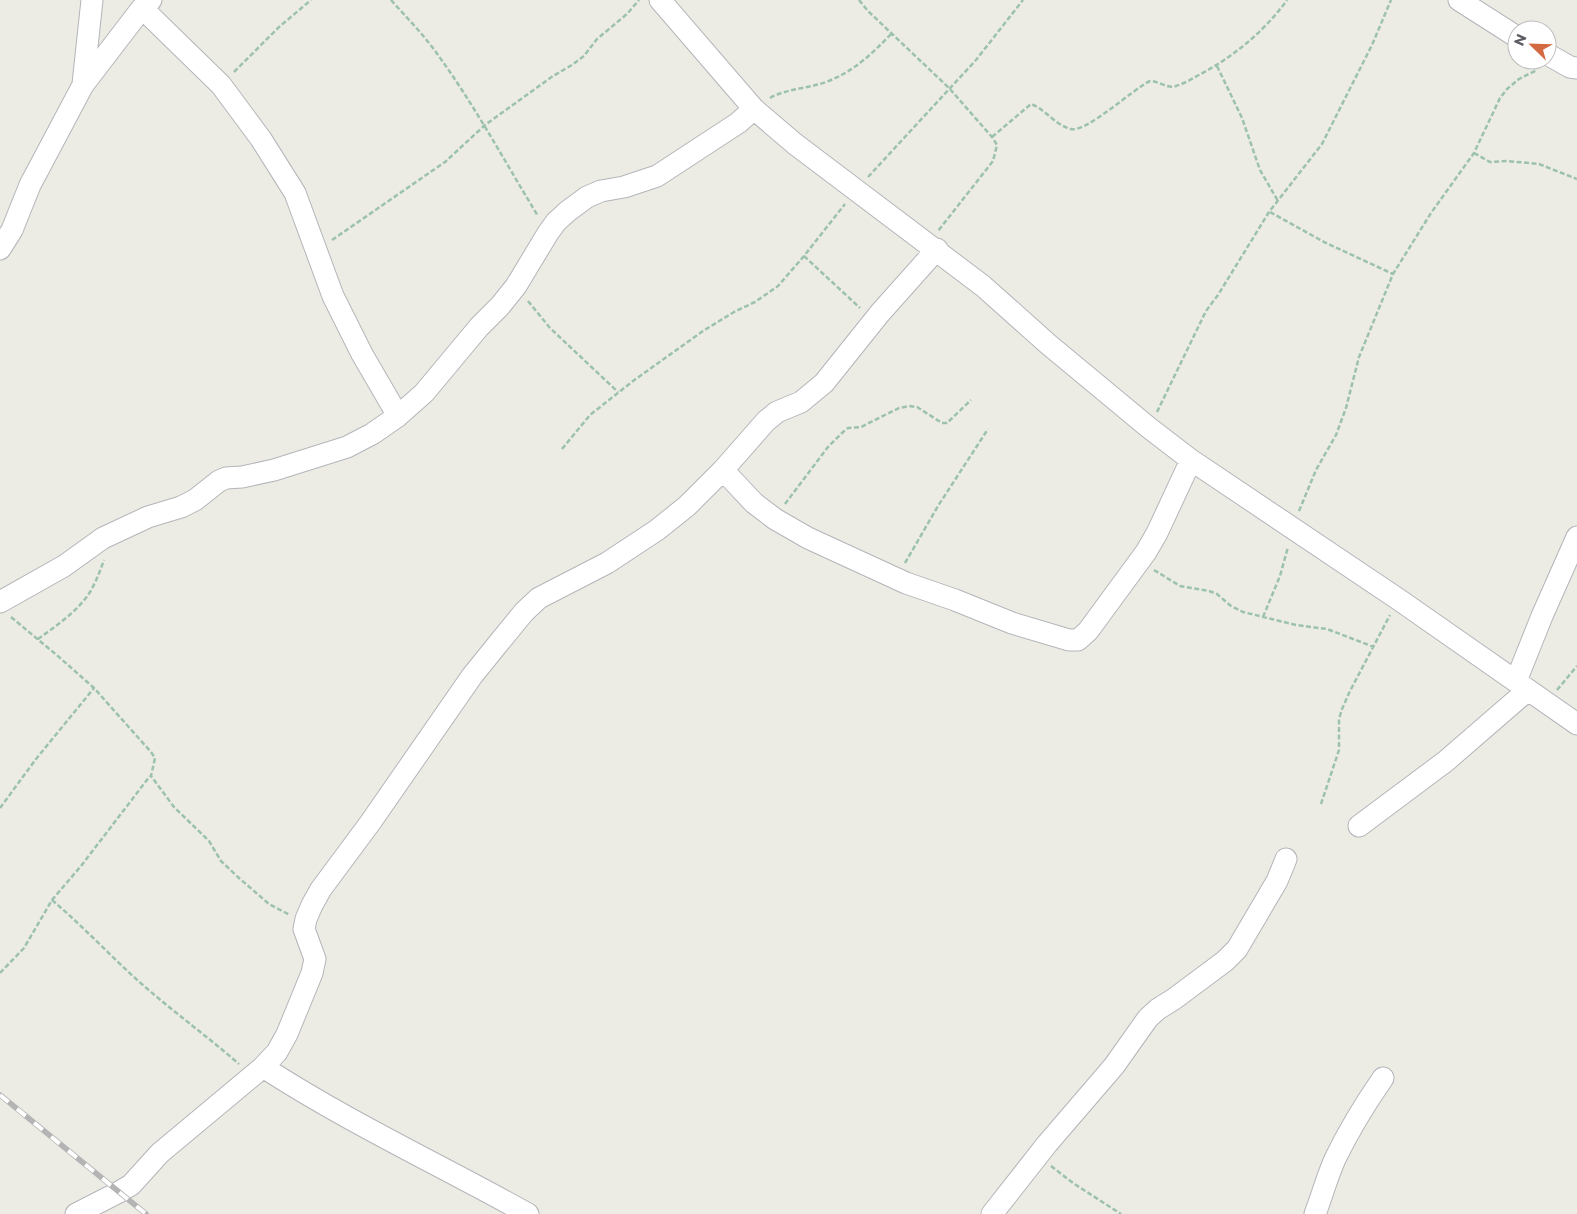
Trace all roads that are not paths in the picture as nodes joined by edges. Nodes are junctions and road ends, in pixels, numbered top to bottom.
1 (92, 0) edge
2 (660, 0) edge
3 (1459, 0) edge
4 (147, 4) edge
5 (1507, 30) edge
6 (1557, 60) edge
7 (1577, 68) edge
8 (83, 85) junction
9 (754, 109) junction
10 (932, 246) junction
11 (0, 250) edge
12 (398, 416) junction
13 (1191, 460) junction
14 (723, 470) junction
15 (1577, 537) edge
16 (4, 608) edge
17 (1522, 685) junction
18 (1577, 724) edge
19 (1359, 826) dead end
20 (1286, 859) dead end
21 (258, 1071) junction
22 (1383, 1078) dead end
23 (76, 1214) edge
24 (528, 1214) edge
25 (992, 1214) edge
26 (1315, 1214) edge

1 - 8 street
2 - 9 street
3 - 5 street
4 - 8 street
4 - 12 street
6 - 7 street
8 - 11 street
9 - 10 street
9 - 12 street
10 - 13 street
10 - 14 street
12 - 16 street
13 - 14 street
13 - 17 street
14 - 21 street
15 - 17 street
17 - 18 street
17 - 19 street
20 - 25 street
21 - 23 street
21 - 24 street
22 - 26 street

